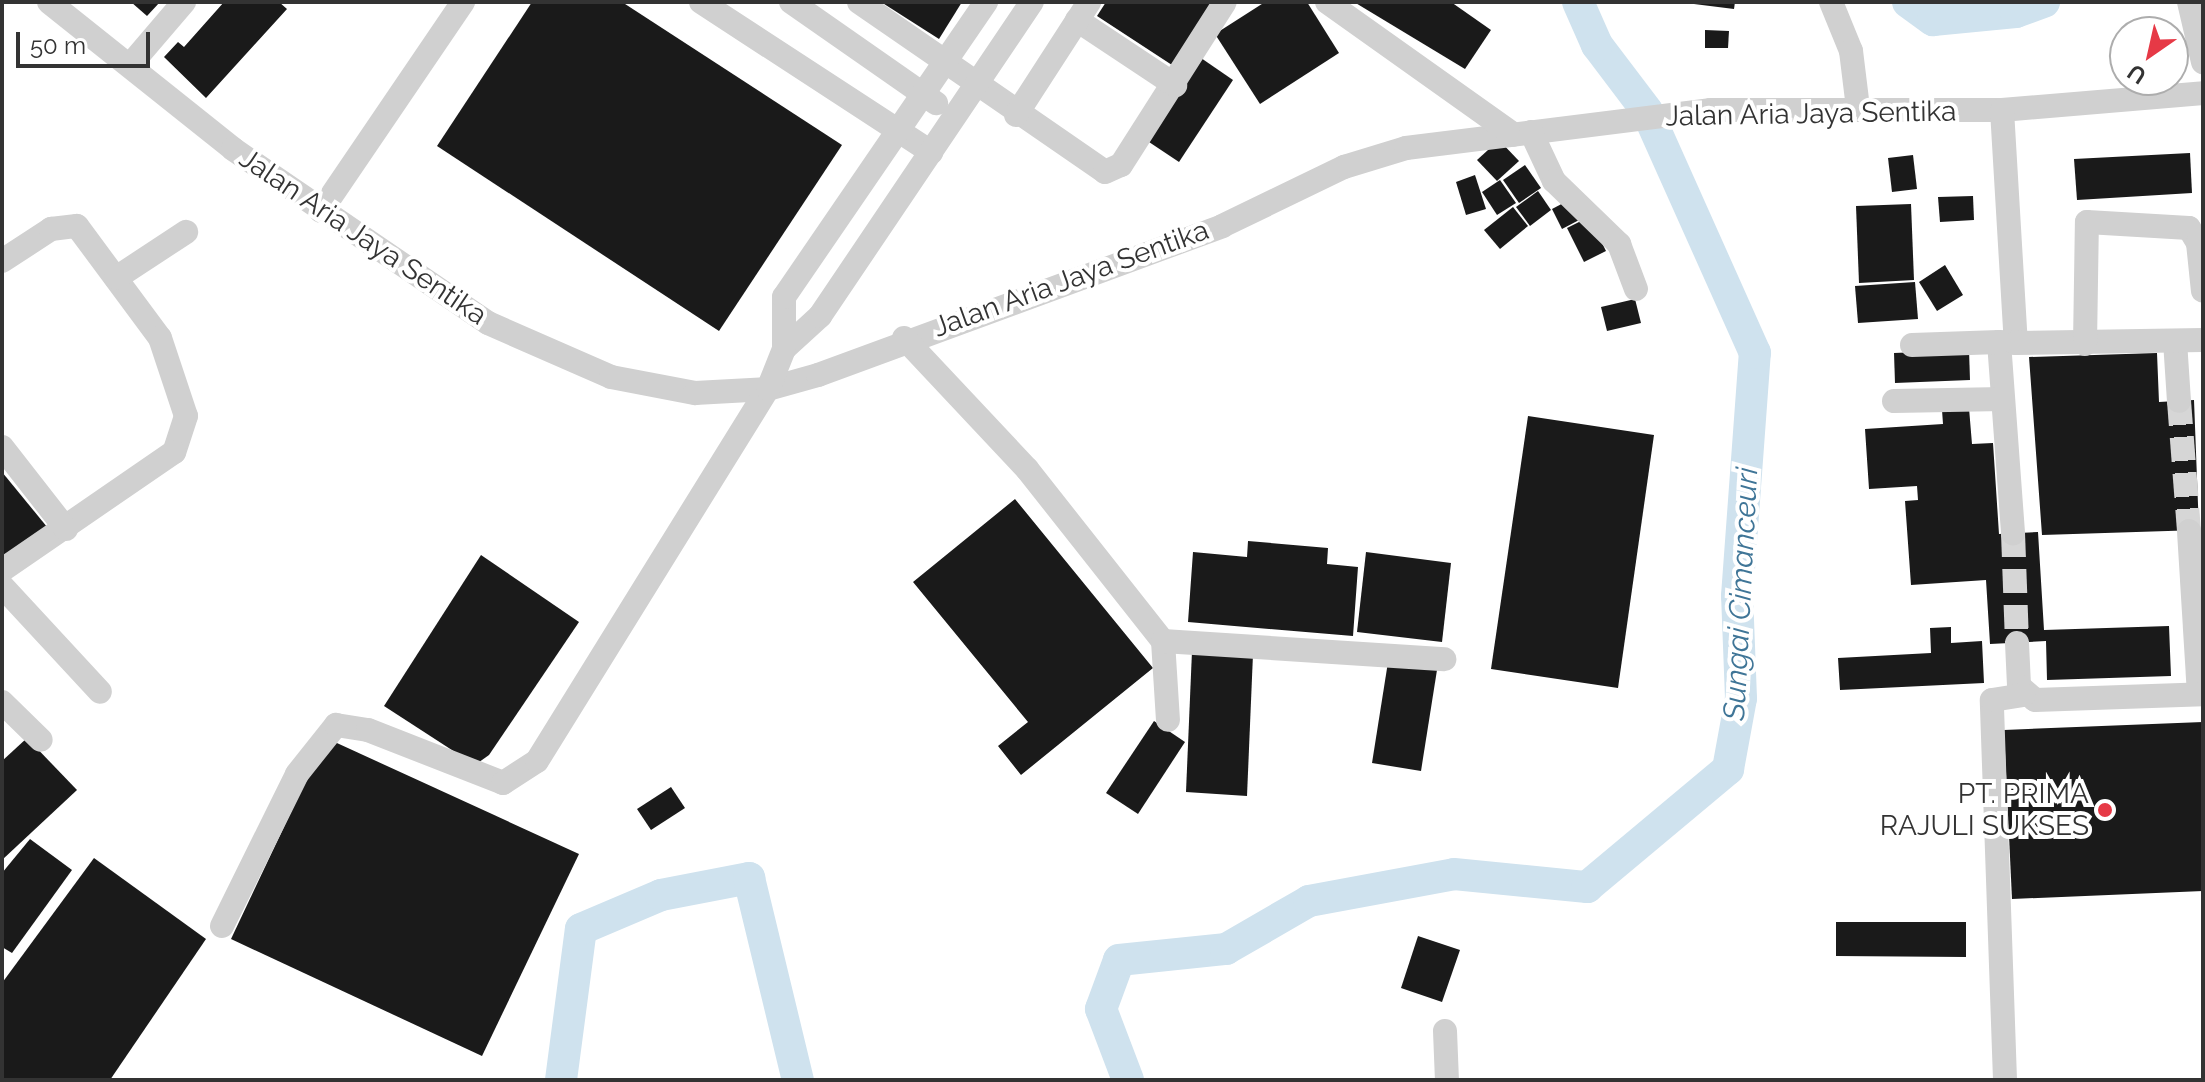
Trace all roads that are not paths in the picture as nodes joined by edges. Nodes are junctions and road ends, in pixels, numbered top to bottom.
1 (49, 2) edge
2 (184, 2) edge
3 (463, 2) edge
4 (701, 2) edge
5 (791, 2) edge
6 (859, 2) edge
7 (986, 2) edge
8 (1032, 2) edge
9 (1225, 2) edge
10 (1327, 2) edge
11 (1831, 2) edge
12 (2189, 2) edge
13 (1083, 11) edge
14 (947, 61) junction
15 (2203, 62) edge
16 (131, 64) junction
17 (976, 82) junction
18 (1175, 85) junction
19 (2203, 93) edge
20 (925, 96) junction
21 (1858, 108) junction
22 (2002, 110) junction
23 (955, 115) junction
24 (1016, 115) junction
25 (898, 131) junction
26 (1522, 134) junction
27 (931, 152) junction
28 (321, 211) junction
29 (186, 232) dead end
30 (2, 261) edge
31 (116, 278) junction
32 (1636, 289) dead end
33 (2203, 291) edge
34 (904, 338) junction
35 (2203, 340) edge
36 (2175, 341) junction
37 (2007, 343) junction
38 (2085, 344) junction
39 (1912, 345) dead end
40 (784, 349) junction
41 (768, 389) junction
42 (2003, 399) junction
43 (1894, 401) dead end
44 (2179, 401) tunnel mouth
45 (2, 447) edge
46 (66, 529) junction
47 (2189, 531) tunnel mouth
48 (2013, 533) tunnel mouth
49 (2, 570) edge
50 (2, 586) edge
51 (1163, 641) junction
52 (2017, 643) tunnel mouth
53 (1444, 659) dead end
54 (100, 692) dead end
55 (2201, 694) edge
56 (2024, 695) junction
57 (4, 717) edge
58 (1168, 720) dead end
59 (41, 740) dead end
60 (222, 926) dead end
61 (1445, 1031) dead end
62 (1447, 1080) edge
63 (2005, 1080) edge

1 - 16 street, Jalan Aria Jaya Sentika
2 - 16 street
3 - 28 street
4 - 25 street
5 - 20 street
6 - 14 street
7 - 14 street
8 - 17 street
9 - 18 street
10 - 26 street
11 - 21 street
12 - 15 street
13 - 18 street
13 - 24 street
14 - 17 street
14 - 20 street
16 - 28 street, Jalan Aria Jaya Sentika
17 - 23 street
17 - 24 street
18 - 24 street
19 - 22 street, Jalan Aria Jaya Sentika
20 - 23 street
20 - 25 street
21 - 22 street, Jalan Aria Jaya Sentika
21 - 26 street, Jalan Aria Jaya Sentika
22 - 37 street
23 - 27 street
25 - 27 street
25 - 40 street
26 - 32 street
26 - 34 street, Jalan Aria Jaya Sentika
27 - 40 street
28 - 41 street, Jalan Aria Jaya Sentika
29 - 31 street
30 - 31 street
31 - 46 street
33 - 38 street
34 - 41 street, Jalan Aria Jaya Sentika
34 - 51 street
35 - 36 street
36 - 38 street
36 - 44 street
37 - 38 street
37 - 39 street
37 - 42 street
40 - 41 street
41 - 60 street
42 - 43 street
42 - 48 street
45 - 46 street
46 - 49 street
47 - 55 street
50 - 54 street
51 - 53 street
51 - 58 street
52 - 56 street
55 - 56 street
56 - 63 street
57 - 59 street
61 - 62 street

